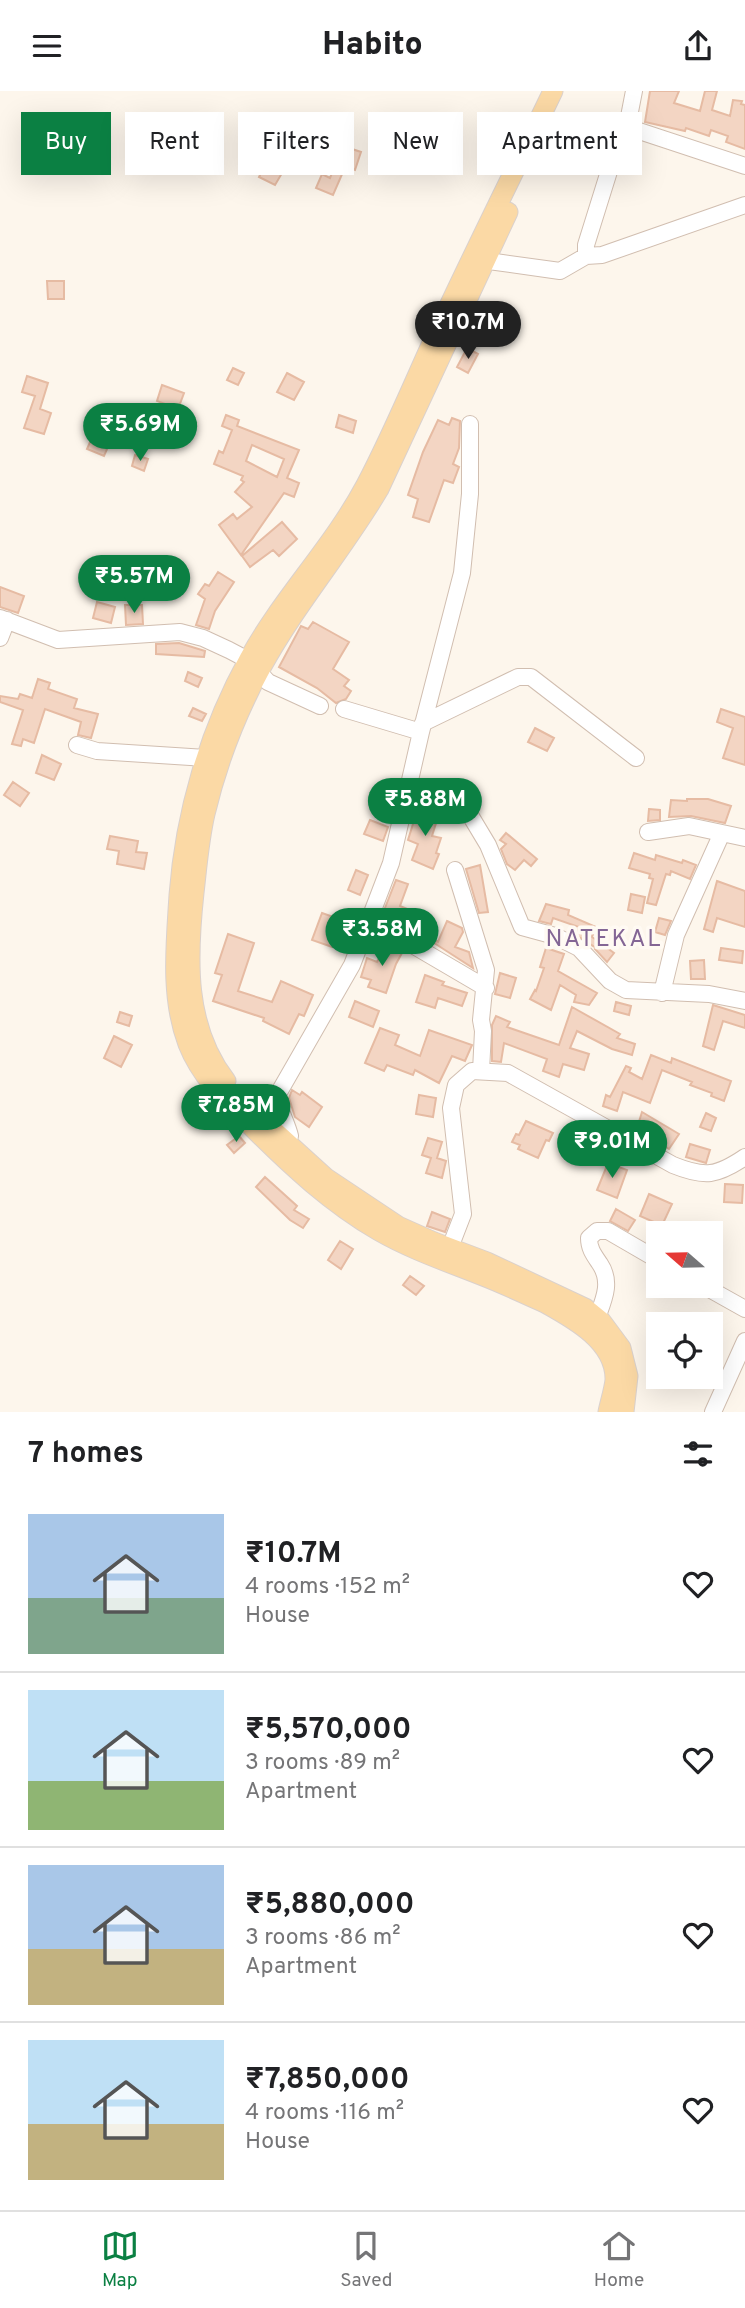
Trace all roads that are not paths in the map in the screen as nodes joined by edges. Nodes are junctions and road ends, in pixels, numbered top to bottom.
1 (553, 91) edge
2 (566, 91) edge
3 (635, 91) edge
4 (630, 112) edge
5 (642, 132) edge
6 (745, 166) edge
7 (608, 175) edge
8 (745, 205) edge
9 (586, 256) junction
10 (478, 260) junction
11 (470, 424) dead end
12 (4, 619) edge
13 (0, 638) edge
14 (253, 667) junction
15 (320, 706) dead end
16 (344, 709) dead end
17 (422, 728) junction
18 (77, 745) dead end
19 (206, 758) junction
20 (636, 758) dead end
21 (408, 796) junction
22 (648, 832) dead end
23 (722, 833) junction
24 (745, 838) edge
25 (455, 870) dead end
26 (370, 920) junction
27 (486, 988) junction
28 (662, 993) junction
29 (745, 1001) edge
30 (481, 1071) junction
31 (283, 1148) junction
32 (745, 1157) edge
33 (646, 1253) edge
34 (448, 1254) junction
35 (723, 1296) edge
36 (745, 1309) edge
37 (597, 1318) junction
38 (745, 1341) edge
39 (608, 1412) edge
40 (624, 1412) edge
41 (713, 1412) edge

1 - 10 main road
2 - 10 main road
3 - 4 street
5 - 6 street
7 - 9 street
8 - 9 street
9 - 10 street
10 - 14 main road
11 - 17 street
12 - 13 street
12 - 14 street
14 - 15 street
14 - 19 main road
14 - 31 main road
16 - 17 street
17 - 20 street
17 - 21 street
18 - 19 street
19 - 31 main road
21 - 26 street
21 - 28 street
22 - 23 street
23 - 24 street
23 - 28 street
25 - 27 street
26 - 27 street
26 - 31 street
27 - 30 street
28 - 29 street
30 - 32 street
30 - 34 street
31 - 34 main road
33 - 37 street
34 - 37 main road
34 - 39 main road
35 - 36 street
37 - 40 main road
38 - 41 street

